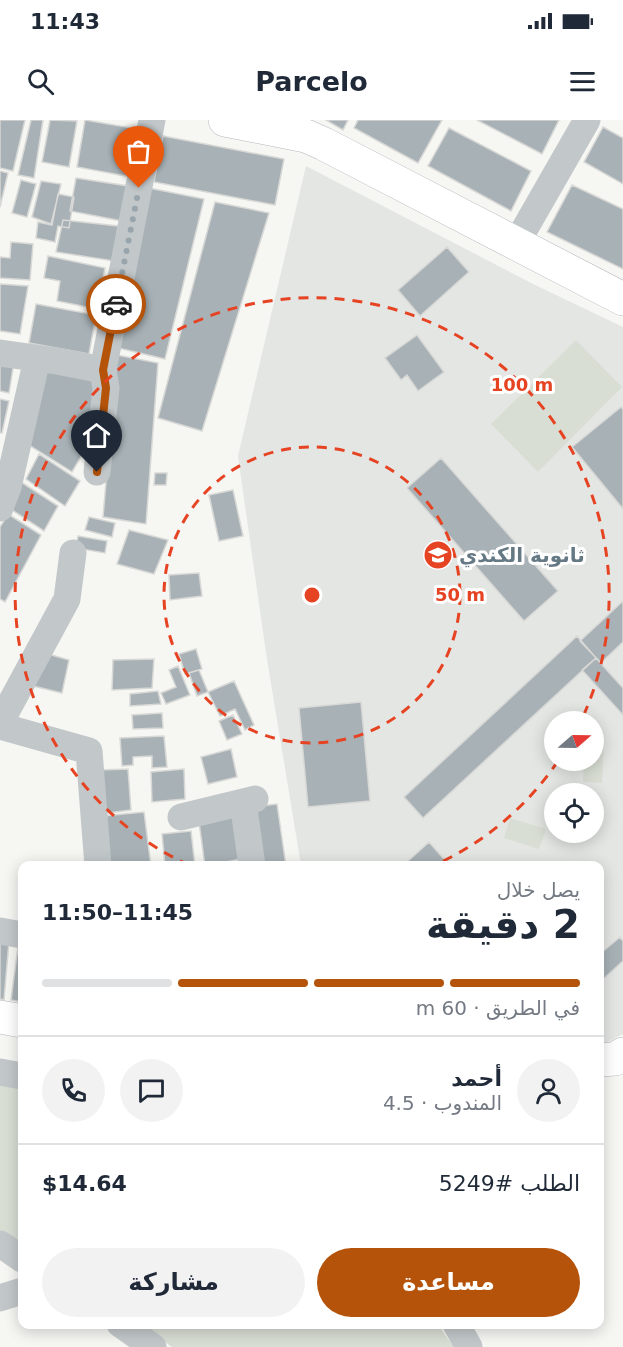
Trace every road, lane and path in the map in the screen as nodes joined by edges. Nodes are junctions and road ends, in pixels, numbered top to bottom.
1 (152, 120) edge
2 (225, 120) edge
3 (587, 120) edge
4 (516, 244) junction
5 (623, 299) edge
6 (0, 353) edge
7 (37, 359) junction
8 (103, 370) junction
9 (97, 472) dead end
10 (3, 494) edge
11 (73, 553) dead end
12 (0, 724) edge
13 (181, 817) dead end
14 (98, 861) edge
15 (252, 861) edge
16 (0, 931) edge
17 (18, 934) edge
18 (0, 1017) edge
19 (18, 1019) edge
20 (623, 1054) edge
21 (604, 1060) edge
22 (0, 1072) edge
23 (18, 1075) edge
24 (0, 1244) edge
25 (18, 1256) edge
26 (18, 1292) edge
27 (0, 1299) edge
28 (127, 1329) edge
29 (459, 1329) edge
30 (153, 1347) edge
31 (469, 1347) edge

1 - 8 street
2 - 4 main road
3 - 4 street
4 - 5 main road
6 - 7 street
7 - 8 street
7 - 10 street
8 - 9 street
11 - 12 street
12 - 14 street
13 - 15 street
16 - 17 street
18 - 19 main road
20 - 21 main road
22 - 23 street
24 - 25 street
26 - 27 street
28 - 30 street
29 - 31 street

